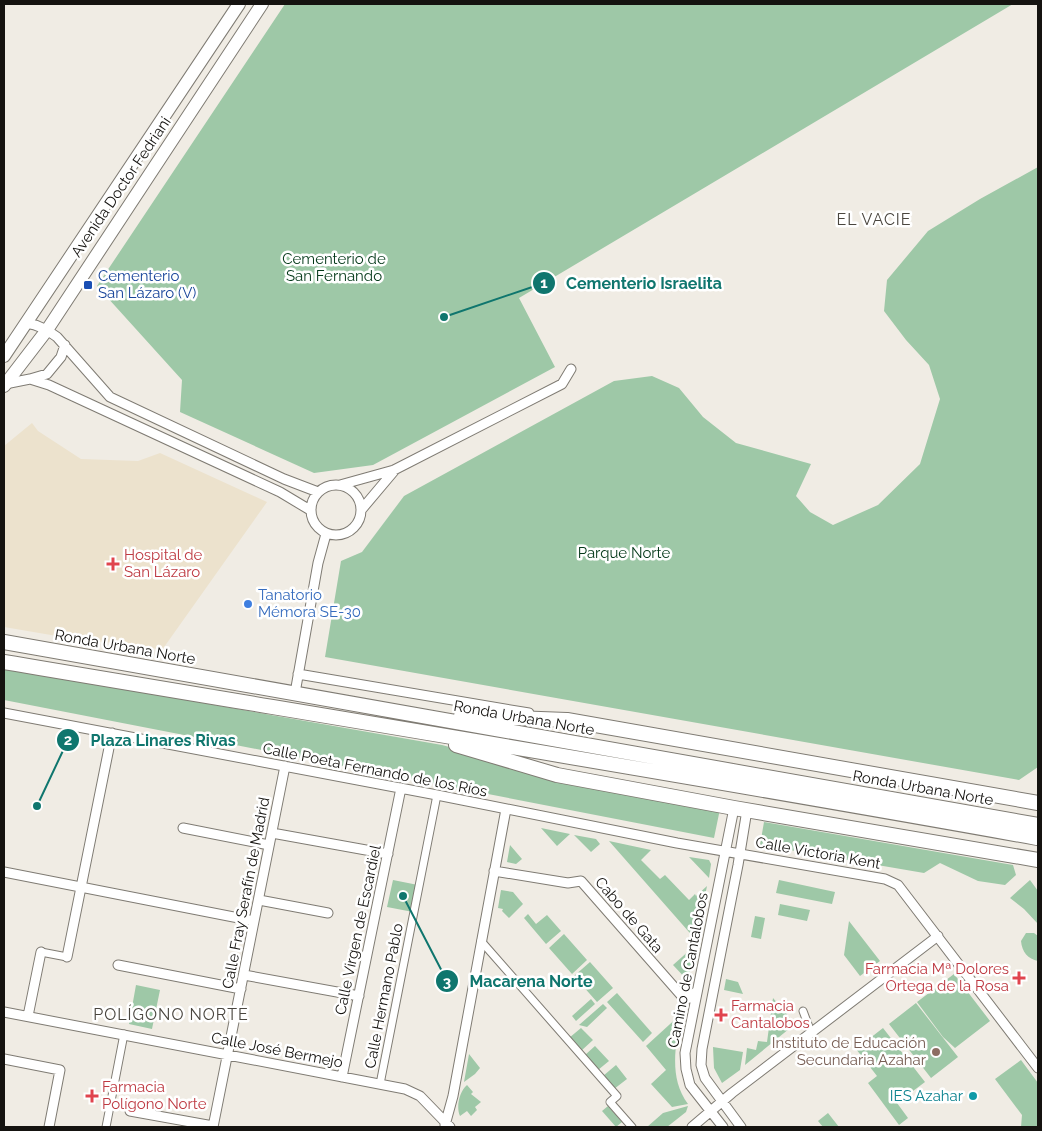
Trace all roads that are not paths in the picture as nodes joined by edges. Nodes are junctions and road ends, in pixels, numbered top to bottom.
1 (239, 4) edge
2 (262, 4) edge
3 (26, 323) junction
4 (47, 330) junction
5 (65, 345) junction
6 (4, 356) edge
7 (571, 369) dead end
8 (30, 379) junction
9 (4, 385) edge
10 (110, 397) junction
11 (87, 402) junction
12 (394, 470) junction
13 (340, 485) junction
14 (318, 492) junction
15 (362, 509) junction
16 (310, 510) junction
17 (326, 534) junction
18 (4, 642) edge
19 (4, 662) edge
20 (298, 674) junction
21 (294, 693) junction
22 (4, 713) edge
23 (412, 715) junction
24 (567, 720) junction
25 (410, 730) junction
26 (112, 734) junction
27 (285, 766) junction
28 (401, 788) junction
29 (437, 795) junction
30 (1038, 803) edge
31 (506, 809) junction
32 (740, 809) junction
33 (183, 828) dead end
34 (1038, 831) edge
35 (272, 833) junction
36 (269, 845) junction
37 (725, 852) junction
38 (388, 854) junction
39 (740, 854) junction
40 (1038, 860) edge
41 (494, 871) junction
42 (4, 872) edge
43 (81, 888) junction
44 (259, 900) junction
45 (328, 913) dead end
46 (254, 921) junction
47 (938, 936) junction
48 (481, 941) junction
49 (41, 952) joint
50 (67, 957) joint
51 (118, 965) dead end
52 (244, 975) junction
53 (241, 989) junction
54 (698, 991) junction
55 (359, 996) junction
56 (803, 1011) dead end
57 (4, 1012) edge
58 (28, 1016) junction
59 (809, 1026) dead end
60 (124, 1034) junction
61 (229, 1054) junction
62 (4, 1060) edge
63 (1038, 1068) edge
64 (342, 1076) junction
65 (380, 1084) junction
66 (721, 1102) junction
67 (130, 1111) dead end
68 (710, 1112) junction
69 (447, 1125) edge
70 (49, 1127) edge
71 (106, 1127) edge
72 (213, 1127) edge
73 (632, 1127) edge
74 (692, 1127) edge
75 (723, 1127) edge
76 (741, 1127) edge

1 - 3 main road, Avenida Doctor Fedriani
2 - 4 main road, Avenida Doctor Fedriani
3 - 4 street
3 - 6 main road, Avenida Doctor Fedriani
4 - 5 street
4 - 9 main road, Avenida Doctor Fedriani
5 - 8 street
5 - 10 street
7 - 12 street
8 - 9 street
8 - 11 street
10 - 11 street
10 - 14 street
11 - 16 street
12 - 13 street
12 - 15 street
13 - 14 street
13 - 15 street
14 - 16 street
15 - 17 street
16 - 17 street
17 - 20 street
18 - 21 main road, Ronda Urbana Norte
19 - 25 main road, Ronda Urbana Norte
20 - 21 street
20 - 24 street
21 - 23 main road, Ronda Urbana Norte
22 - 26 street, Calle Poeta Fernando de los Ríos
23 - 24 main road
23 - 34 main road, Ronda Urbana Norte
24 - 30 main road
25 - 32 main road
25 - 34 main road, Ronda Urbana Norte
26 - 27 street, Calle Poeta Fernando de los Ríos
26 - 43 street
27 - 28 street, Calle Poeta Fernando de los Ríos
27 - 35 street, Calle Fray Serafín de Madrid
28 - 29 street, Calle Poeta Fernando de los Ríos
28 - 38 street, Calle Virgen de Escardiel
29 - 31 street, Calle Poeta Fernando de los Ríos
29 - 65 street, Calle Hermano Pablo
31 - 37 street, Calle Victoria Kent
31 - 41 street
32 - 37 street, Camino de Cantalobos
32 - 39 street, Camino de Cantalobos
32 - 40 main road
33 - 36 street
35 - 36 street, Calle Fray Serafín de Madrid
35 - 38 street
36 - 44 street, Calle Fray Serafín de Madrid
37 - 39 street, Calle Victoria Kent
37 - 54 street, Camino de Cantalobos
38 - 55 street, Calle Virgen de Escardiel
39 - 47 street, Calle Victoria Kent
39 - 66 street, Camino de Cantalobos
41 - 48 street
41 - 54 street, Cabo de Gata
42 - 43 street
43 - 46 street
43 - 50 street
44 - 45 street
44 - 46 street, Calle Fray Serafín de Madrid
46 - 52 street, Calle Fray Serafín de Madrid
47 - 63 street, Calle Victoria Kent
47 - 66 street
48 - 69 street
48 - 73 street
49 - 50 street
49 - 58 street
51 - 53 street
52 - 53 street, Calle Fray Serafín de Madrid
52 - 55 street
53 - 61 street, Calle Fray Serafín de Madrid
54 - 68 street, Camino de Cantalobos
55 - 64 street, Calle Virgen de Escardiel
56 - 59 street
57 - 58 street, Calle José Bermejo
58 - 60 street, Calle José Bermejo
60 - 61 street, Calle José Bermejo
60 - 71 street
61 - 64 street, Calle José Bermejo
61 - 72 street, Calle Fray Serafín de Madrid
62 - 70 street
64 - 65 street, Calle José Bermejo
65 - 69 street, Calle José Bermejo
66 - 68 street
66 - 76 street, Camino de Cantalobos
67 - 72 street
68 - 74 street
68 - 75 street, Camino de Cantalobos

